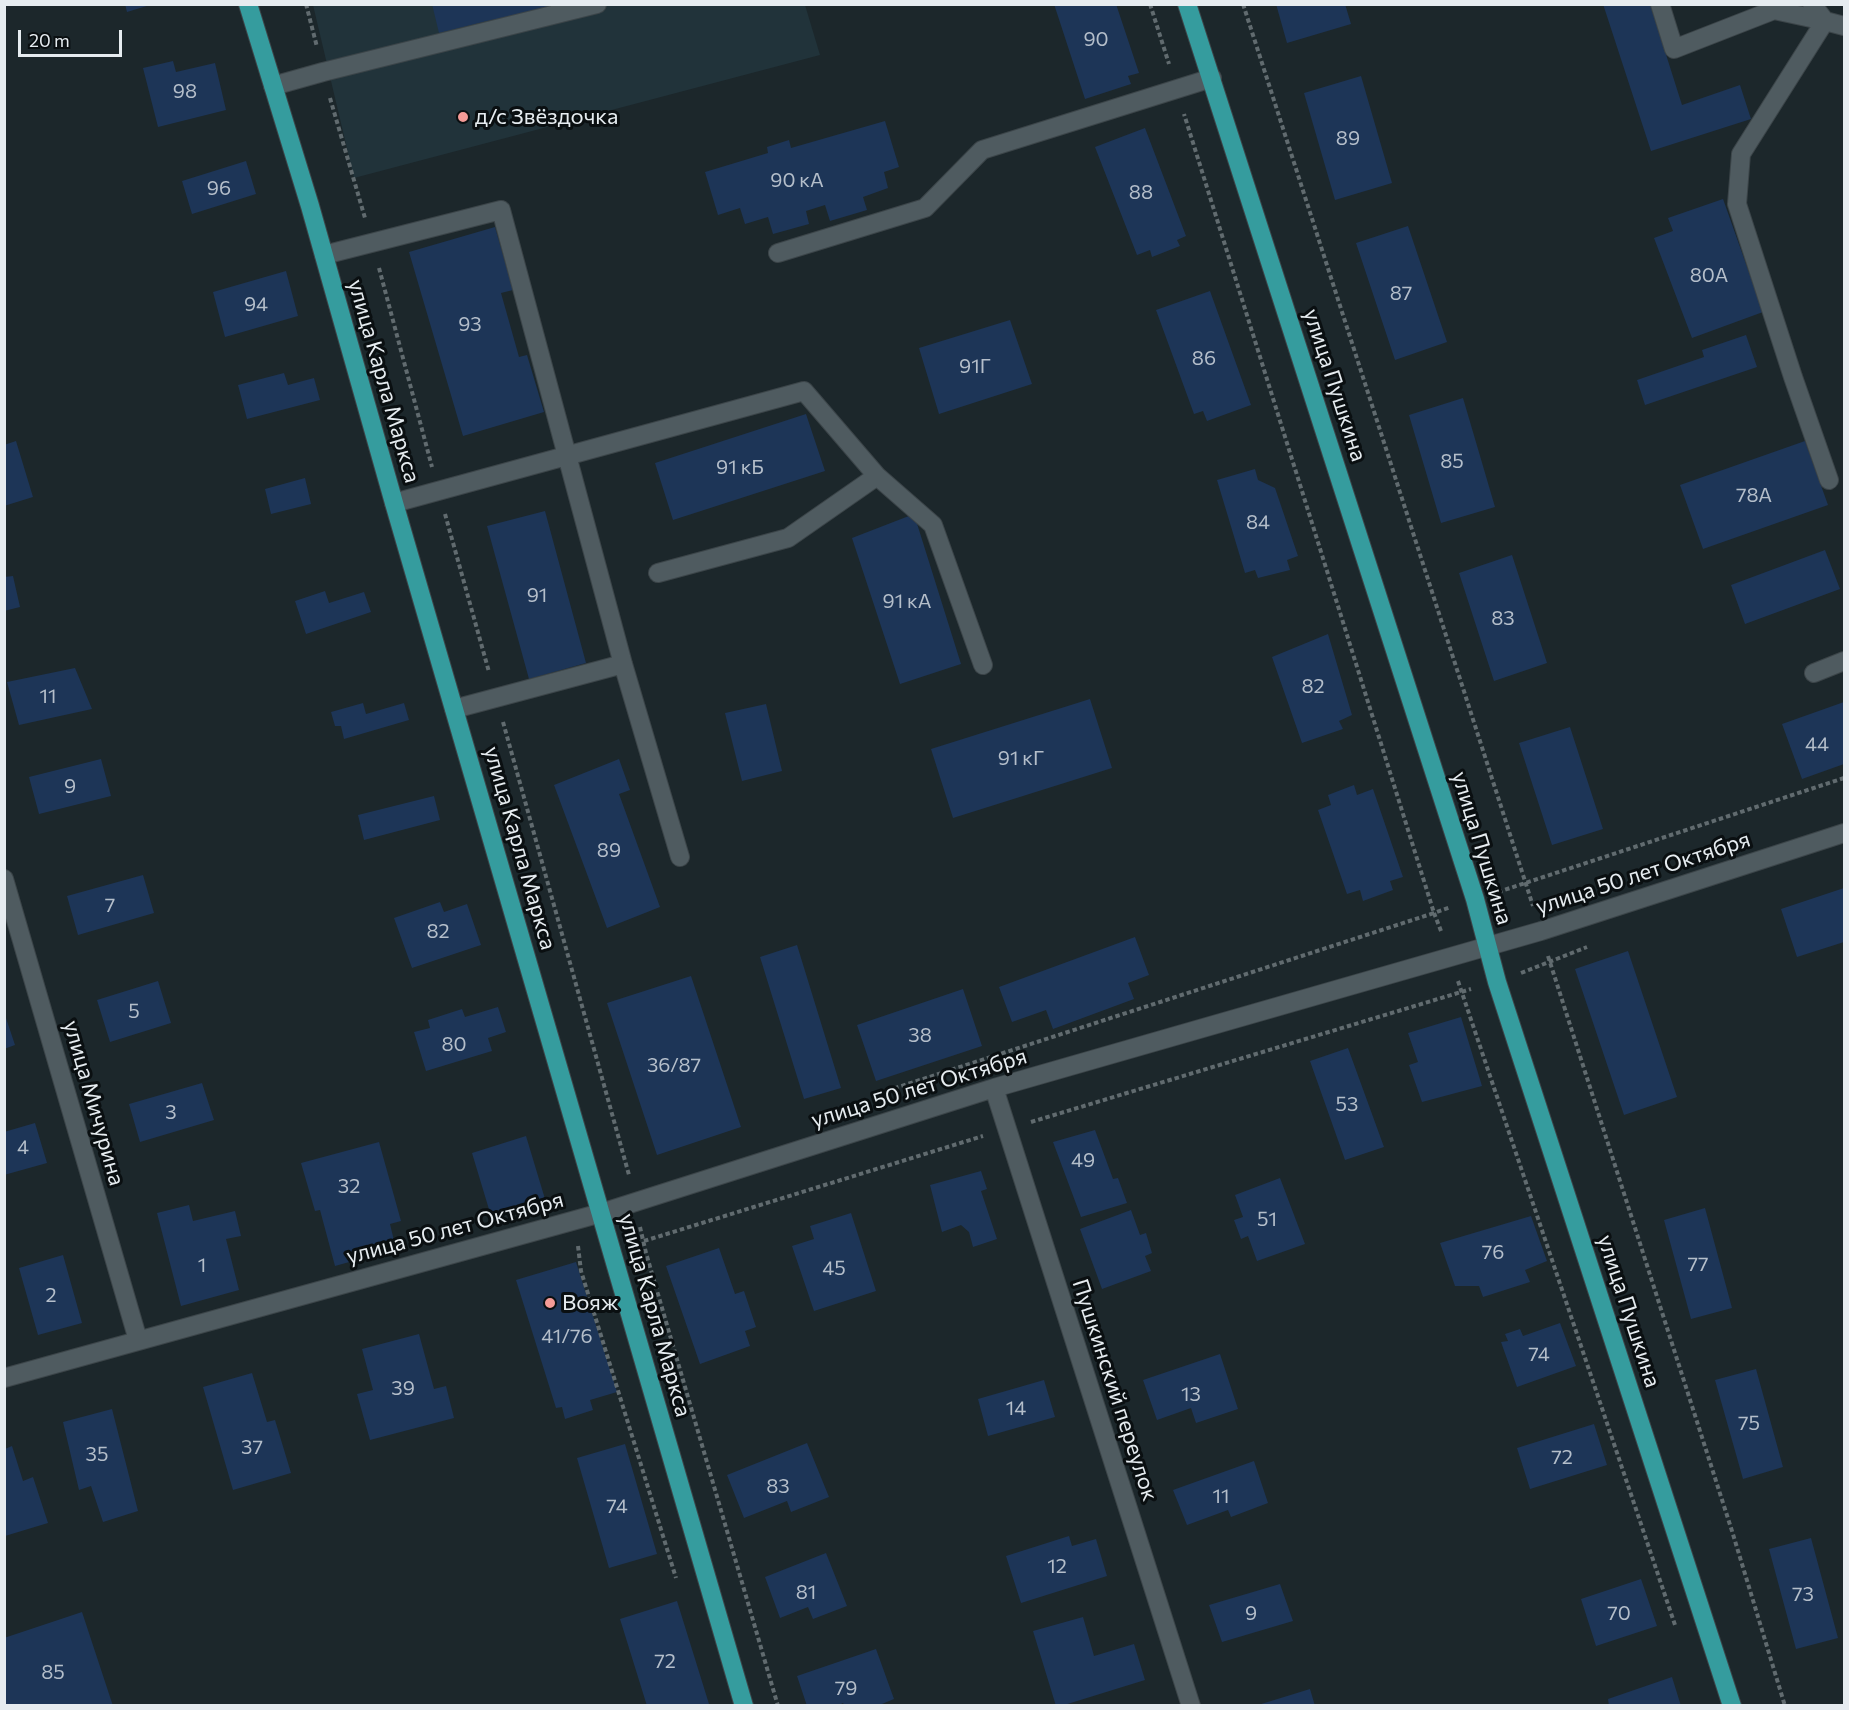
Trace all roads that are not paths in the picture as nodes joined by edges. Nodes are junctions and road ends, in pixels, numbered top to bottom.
1 (248, 4) edge
2 (597, 4) edge
3 (1187, 4) edge
4 (1660, 4) edge
5 (1812, 4) edge
6 (1825, 21) junction
7 (1845, 26) edge
8 (1212, 78) junction
9 (273, 86) junction
10 (778, 253) dead end
11 (324, 255) junction
12 (567, 457) junction
13 (877, 476) junction
14 (1829, 480) dead end
15 (394, 503) junction
16 (658, 573) dead end
17 (1845, 662) edge
18 (623, 664) junction
19 (983, 665) dead end
20 (1814, 673) dead end
21 (454, 709) junction
22 (1845, 833) edge
23 (680, 857) dead end
24 (4, 879) edge
25 (1487, 947) junction
26 (994, 1088) junction
27 (601, 1213) junction
28 (138, 1341) junction
29 (4, 1378) edge
30 (744, 1706) edge
31 (1191, 1706) edge
32 (1732, 1706) edge

1 - 9 main road, улица Карла Маркса
2 - 9 street
3 - 8 main road, улица Пушкина
4 - 6 street
5 - 6 street
6 - 7 street
6 - 14 street
8 - 10 street
8 - 25 main road, улица Пушкина
9 - 11 main road, улица Карла Маркса
11 - 12 street
11 - 15 main road, улица Карла Маркса
12 - 13 street
12 - 15 street
12 - 18 street
13 - 16 street
13 - 19 street
15 - 21 main road, улица Карла Маркса
17 - 20 street
18 - 21 street
18 - 23 street
21 - 27 main road, улица Карла Маркса
22 - 25 street, улица 50 лет Октября
24 - 28 street, улица Мичурина
25 - 26 street, улица 50 лет Октября
25 - 32 main road, улица Пушкина
26 - 27 street, улица 50 лет Октября
26 - 31 street, Пушкинский переулок
27 - 28 street, улица 50 лет Октября
27 - 30 main road, улица Карла Маркса
28 - 29 street, улица 50 лет Октября

